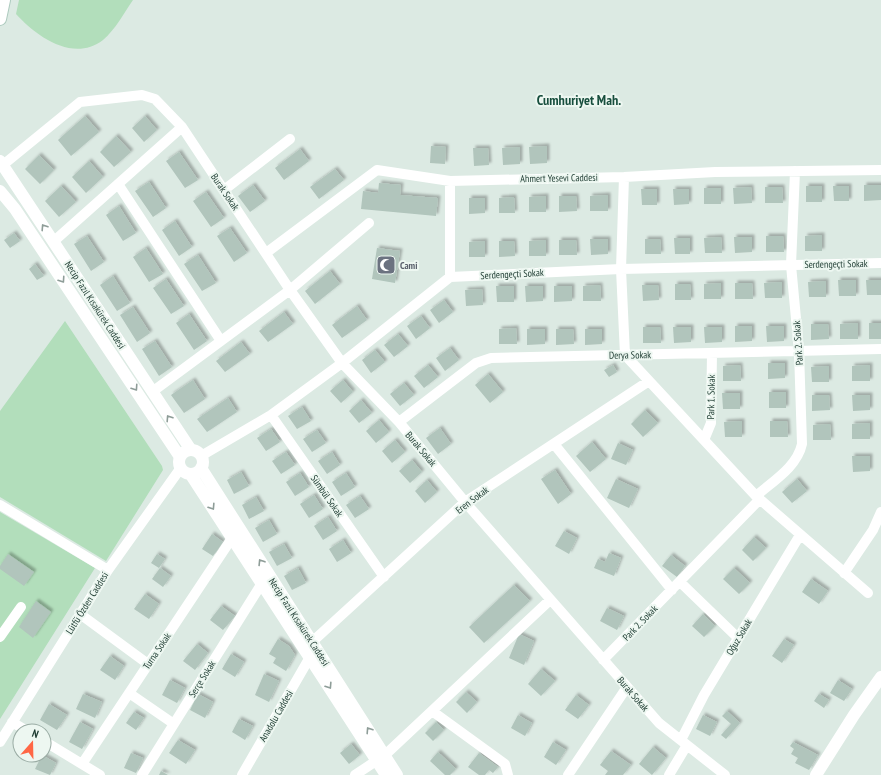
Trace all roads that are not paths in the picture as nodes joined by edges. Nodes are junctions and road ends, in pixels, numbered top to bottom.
1 (4, 0) edge
2 (0, 19) edge
3 (182, 127) junction
4 (290, 139) dead end
5 (1, 163) edge
6 (881, 170) edge
7 (794, 171) junction
8 (624, 177) junction
9 (450, 181) junction
10 (118, 184) junction
11 (224, 190) junction
12 (0, 191) edge
13 (369, 223) dead end
14 (54, 242) junction
15 (266, 253) junction
16 (881, 263) edge
17 (791, 265) junction
18 (621, 269) junction
19 (450, 277) junction
20 (290, 290) junction
21 (221, 341) junction
22 (881, 349) edge
23 (799, 351) junction
24 (712, 353) junction
25 (625, 355) junction
26 (342, 363) junction
27 (650, 381) junction
28 (152, 392) junction
29 (271, 415) junction
30 (399, 422) junction
31 (704, 440) junction
32 (554, 444) junction
33 (191, 462) junction
34 (758, 498) junction
35 (466, 502) junction
36 (0, 505) edge
37 (881, 512) edge
38 (800, 534) junction
39 (232, 538) junction
40 (108, 570) junction
41 (844, 573) junction
42 (384, 577) junction
43 (680, 582) junction
44 (262, 583) junction
45 (672, 590) junction
46 (868, 593) dead end
47 (550, 600) junction
48 (21, 607) dead end
49 (80, 614) junction
50 (0, 636) edge
51 (738, 638) junction
52 (312, 642) junction
53 (310, 658) junction
54 (603, 660) junction
55 (148, 664) junction
56 (881, 677) edge
57 (627, 687) junction
58 (129, 694) junction
59 (432, 711) junction
60 (12, 722) joint
61 (174, 724) junction
62 (0, 742) edge
63 (684, 743) junction
64 (52, 746) edge
65 (381, 758) junction
66 (82, 764) junction
67 (100, 775) edge
68 (142, 775) edge
69 (242, 775) edge
70 (355, 775) edge
71 (386, 775) edge
72 (398, 775) edge
73 (508, 775) edge
74 (568, 775) edge
75 (669, 775) edge
76 (725, 775) edge
77 (816, 775) edge

1 - 2 street
3 - 5 street, Burak Sokak
3 - 10 street
3 - 11 street, Burak Sokak
4 - 11 street
14 -> 5 street, Necip Fazıl Kısakürek Caddesi
6 - 7 street, Ahmert Yesevi Caddesi
7 - 8 street, Ahmert Yesevi Caddesi
7 - 17 street, Park 2. Sokak
8 - 9 street, Ahmert Yesevi Caddesi
8 - 18 street
9 - 15 street, Ahmert Yesevi Caddesi
9 - 19 street
10 - 14 street
10 - 21 street
11 - 15 street, Burak Sokak
12 -> 33 street, Necip Fazıl Kısakürek Caddesi
13 - 20 street
14 - 28 street, Necip Fazıl Kısakürek Caddesi
15 - 20 street, Burak Sokak
16 - 17 street, Serdengeçti Sokak
17 - 18 street, Serdengeçti Sokak
17 - 23 street, Park 2. Sokak
18 - 19 street, Serdengeçti Sokak
18 - 25 street
19 - 26 street
20 - 21 street
20 - 26 street, Burak Sokak
21 - 28 street
22 - 23 street, Derya Sokak
23 - 24 street, Derya Sokak
23 - 34 street, Park 2. Sokak
24 - 25 street, Derya Sokak
24 - 31 street, Park 1. Sokak
25 - 27 street
25 - 30 street, Derya Sokak
26 - 29 street
26 - 30 street, Burak Sokak
27 - 31 street
27 - 32 street, Eren Sokak
33 -> 28 street, Necip Fazıl Kısakürek Caddesi
29 - 33 street
29 - 42 street, Sümbül Sokak
30 - 35 street, Burak Sokak
31 - 34 street
32 - 35 street, Eren Sokak
32 - 45 street
33 -> 39 street, Necip Fazıl Kısakürek Caddesi
33 - 40 street, Lütfü Özden Caddesi
52 -> 33 street, Necip Fazıl Kısakürek Caddesi
34 - 38 street
34 - 43 street, Park 2. Sokak
35 - 42 street, Eren Sokak
35 - 47 street, Burak Sokak
36 - 40 street
37 - 41 street
38 - 41 street
38 - 51 street, Oğuz Sokak
39 - 44 street, Necip Fazıl Kısakürek Caddesi
39 - 55 street, Turna Sokak
40 - 49 street, Lütfü Özden Caddesi
41 - 46 street
42 - 52 street, Eren Sokak
43 - 45 street, Park 2. Sokak
43 - 51 street
44 - 53 street, Necip Fazıl Kısakürek Caddesi
44 - 61 street, Serçe Sokak
45 - 54 street, Park 2. Sokak
47 - 54 street, Burak Sokak
47 - 59 street
48 - 50 street
49 - 55 street
49 - 60 street, Lütfü Özden Caddesi
51 - 63 street, Oğuz Sokak
65 -> 52 street, Necip Fazıl Kısakürek Caddesi
53 -> 65 street, Necip Fazıl Kısakürek Caddesi
53 - 69 street, Anadolu Caddesi
54 - 57 street, Burak Sokak
55 - 58 street, Turna Sokak
56 - 77 street
57 - 63 street, Burak Sokak
57 - 74 street
58 - 61 street
58 - 66 street, Turna Sokak
59 - 65 street
59 - 73 street
60 - 62 street, Lütfü Özden Caddesi
61 - 68 street, Serçe Sokak
63 - 75 street, Oğuz Sokak
63 - 76 street, Burak Sokak
64 - 66 street
65 - 70 street
65 - 71 street, Necip Fazıl Kısakürek Caddesi
65 - 72 street, Necip Fazıl Kısakürek Caddesi
66 - 67 street

